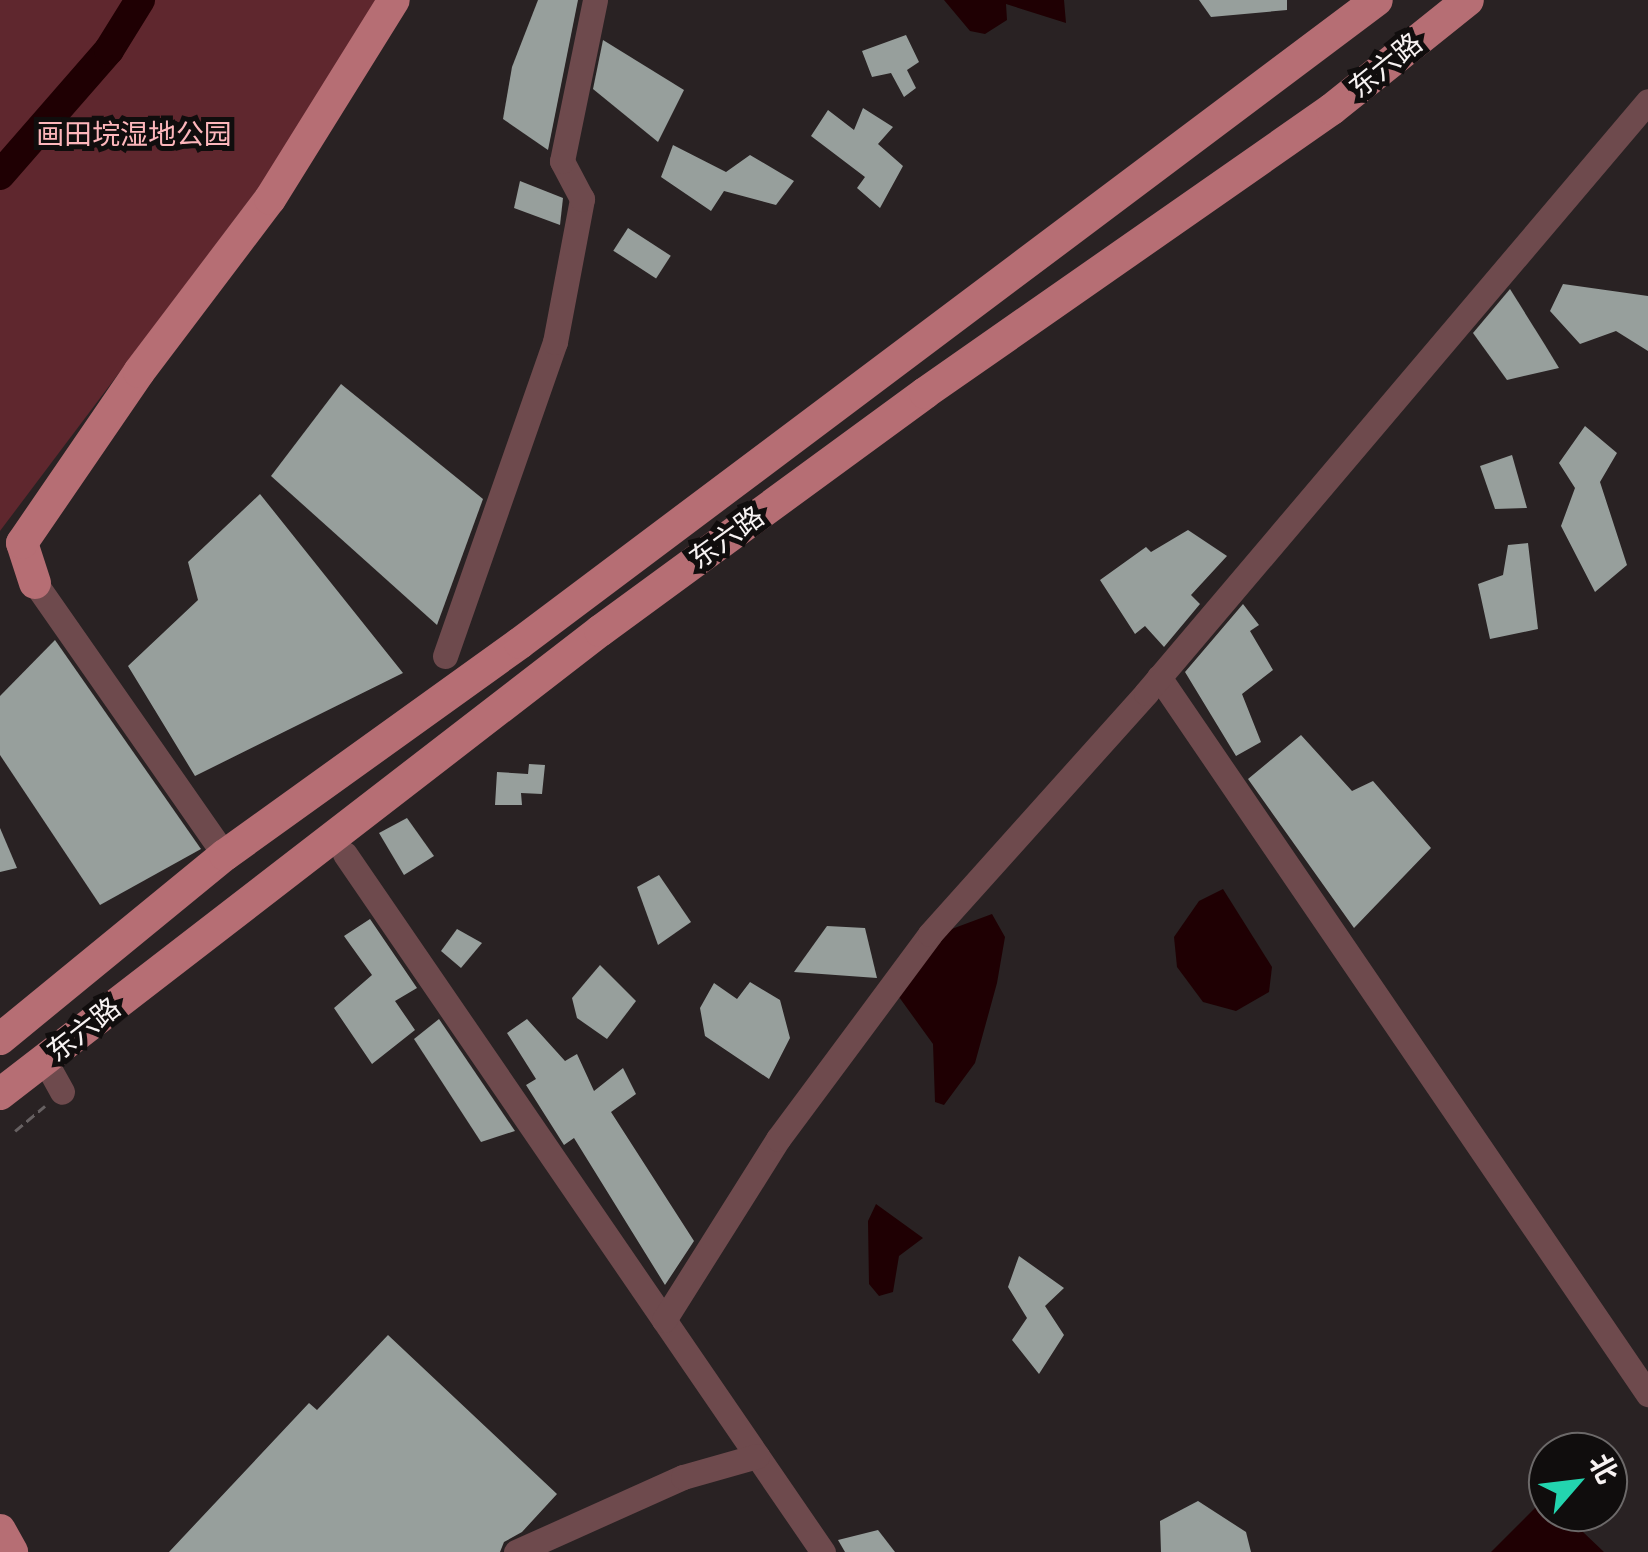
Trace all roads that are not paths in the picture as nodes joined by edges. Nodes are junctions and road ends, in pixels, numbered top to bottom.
1 (394, 0) edge
2 (410, 0) edge
3 (595, 0) edge
4 (1377, 0) edge
5 (1468, 0) edge
6 (1648, 101) edge
7 (36, 583) junction
8 (445, 656) dead end
9 (1159, 676) junction
10 (225, 854) junction
11 (345, 854) dead end
12 (0, 1038) edge
13 (45, 1061) junction
14 (62, 1092) road end
15 (0, 1094) edge
16 (664, 1320) junction
17 (1648, 1394) edge
18 (757, 1456) junction
19 (0, 1530) edge
20 (12, 1552) edge
21 (516, 1552) edge
22 (823, 1552) edge

1 - 7 main road
2 - 7 main road
3 - 8 street
4 - 10 main road, 东六路
5 - 13 main road, 东六路
6 - 9 street
7 - 10 street
9 - 16 street
9 - 17 street
10 - 12 main road, 东六路
11 - 16 street
13 - 14 street
13 - 15 main road, 东六路
16 - 18 street
18 - 21 street
18 - 22 street
19 - 20 main road

